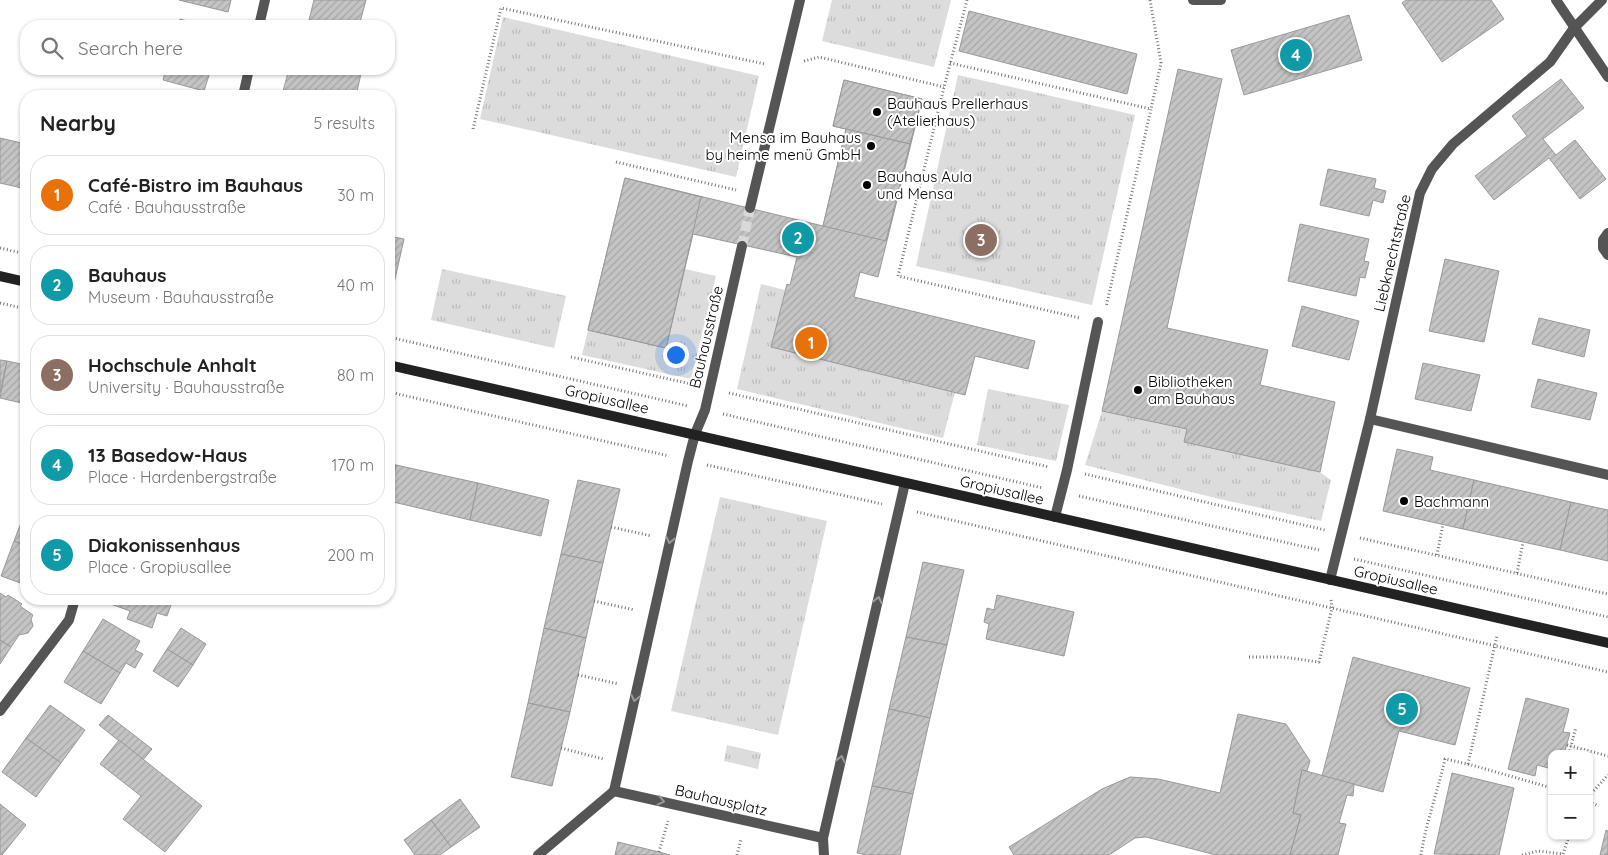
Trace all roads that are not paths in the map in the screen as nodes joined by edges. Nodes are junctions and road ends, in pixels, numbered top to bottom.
1 (266, 0) edge
2 (800, 0) edge
3 (1193, 0) edge
4 (1221, 0) edge
5 (1556, 0) edge
6 (1602, 0) edge
7 (261, 20) edge
8 (1574, 28) junction
9 (248, 75) edge
10 (1608, 77) edge
11 (244, 90) edge
12 (750, 208) tunnel mouth
13 (1608, 233) edge
14 (742, 246) tunnel mouth
15 (1608, 255) edge
16 (0, 276) edge
17 (20, 281) edge
18 (1098, 322) road end
19 (395, 366) edge
20 (1370, 419) junction
21 (695, 434) junction
22 (1608, 475) edge
23 (905, 483) junction
24 (1055, 518) junction
25 (1330, 580) junction
26 (73, 605) edge
27 (1608, 643) edge
28 (0, 711) edge
29 (614, 791) junction
30 (823, 838) junction
31 (538, 855) edge
32 (824, 855) edge

1 - 7 street
2 - 12 street
3 - 4 street
5 - 8 street
6 - 8 street, Liebknechtstraße
8 - 10 street
8 - 20 street, Liebknechtstraße
9 - 11 street
13 - 15 street
14 - 21 street, Bauhausstraße
16 - 17 street
18 - 24 street
19 - 21 street, Gropiusallee
20 - 22 street
20 - 25 street, Liebknechtstraße
21 - 23 street, Gropiusallee
21 -> 29 street
23 - 24 street, Gropiusallee
30 -> 23 street
24 - 25 street, Gropiusallee
25 - 27 street, Gropiusallee
26 - 28 street
29 -> 30 street, Bauhausplatz
29 - 31 street
30 - 32 street

